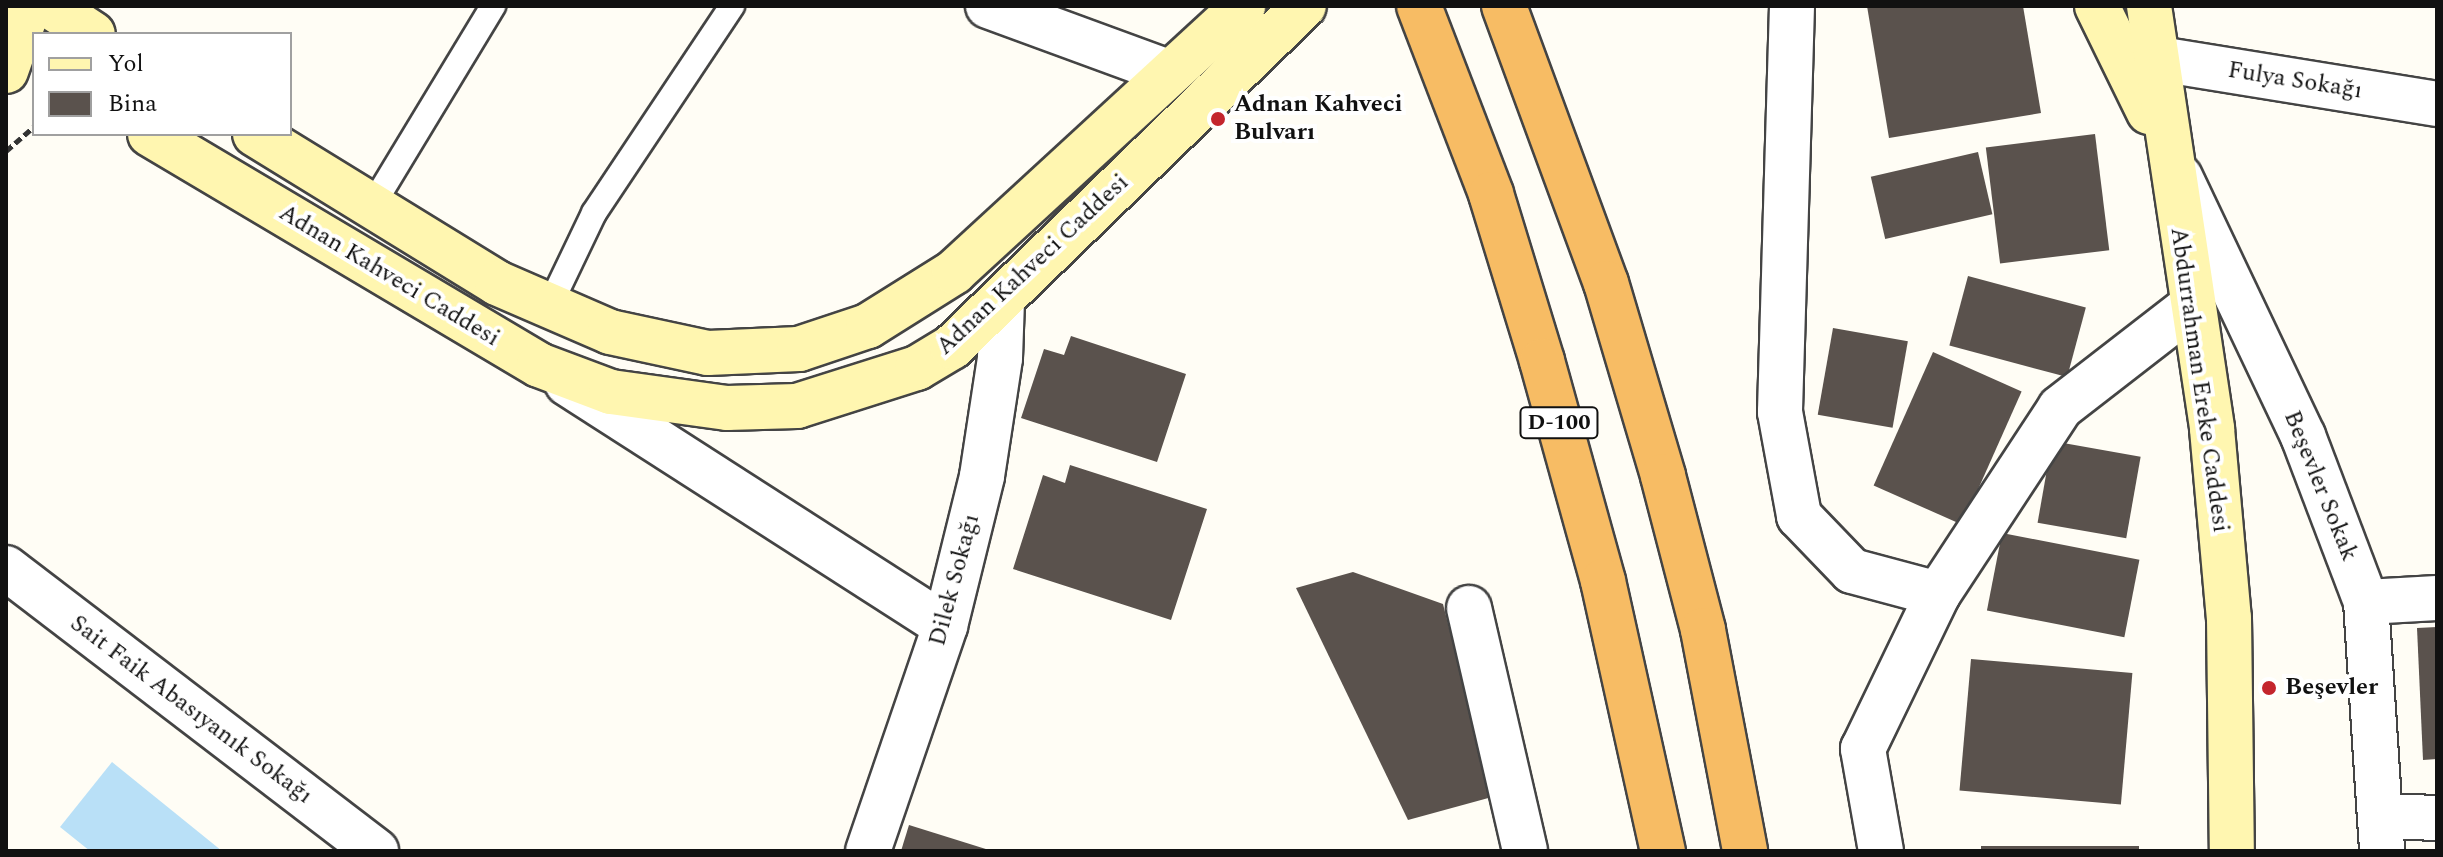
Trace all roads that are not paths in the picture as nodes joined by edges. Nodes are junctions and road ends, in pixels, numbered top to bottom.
1 (29, 6) edge
2 (50, 6) edge
3 (493, 6) edge
4 (732, 6) edge
5 (988, 6) edge
6 (1243, 6) edge
7 (1304, 6) edge
8 (1419, 6) edge
9 (1504, 6) edge
10 (1792, 6) edge
11 (2097, 6) edge
12 (2149, 6) edge
13 (90, 32) edge
14 (15, 58) edge
15 (2153, 58) junction
16 (1168, 72) junction
17 (2437, 104) edge
18 (153, 136) edge
19 (258, 136) edge
20 (2166, 146) junction
21 (372, 206) junction
22 (1002, 300) junction
23 (549, 307) junction
24 (2190, 307) junction
25 (539, 365) junction
26 (6, 568) edge
27 (1938, 594) junction
28 (2437, 598) edge
29 (2366, 602) junction
30 (1469, 608) dead end
31 (945, 626) junction
32 (2437, 818) edge
33 (2382, 833) edge
34 (376, 851) edge
35 (868, 851) edge
36 (1525, 851) edge
37 (1663, 851) edge
38 (1745, 851) edge
39 (1881, 851) edge
40 (2232, 851) edge

1 - 14 main road
2 - 13 main road
3 - 21 lane
4 - 23 lane
5 - 16 street
6 - 16 main road, Adnan Kahveci Caddesi
7 - 22 main road, Adnan Kahveci Caddesi
8 - 37 highway, D-100
9 - 38 highway
10 - 27 street
11 - 20 main road
12 - 15 main road, Abdurrahman Ereke Caddesi
15 - 17 street, Fulya Sokağı
15 - 20 main road, Abdurrahman Ereke Caddesi
16 - 23 main road, Adnan Kahveci Caddesi
18 - 25 main road, Adnan Kahveci Caddesi
19 - 21 main road, Adnan Kahveci Caddesi
20 - 24 main road, Abdurrahman Ereke Caddesi
20 - 29 street, Beşevler Sokak
21 - 23 main road, Adnan Kahveci Caddesi
22 - 25 main road, Adnan Kahveci Caddesi
22 - 31 street, Dilek Sokağı
24 - 27 street
24 - 40 main road, Abdurrahman Ereke Caddesi
25 - 31 street
26 - 34 street, Sait Faik Abasıyanık Sokağı
27 - 39 street
28 - 29 street
29 - 33 street, Beşevler Sokak
30 - 36 street
31 - 35 street, Dilek Sokağı
32 - 33 street

